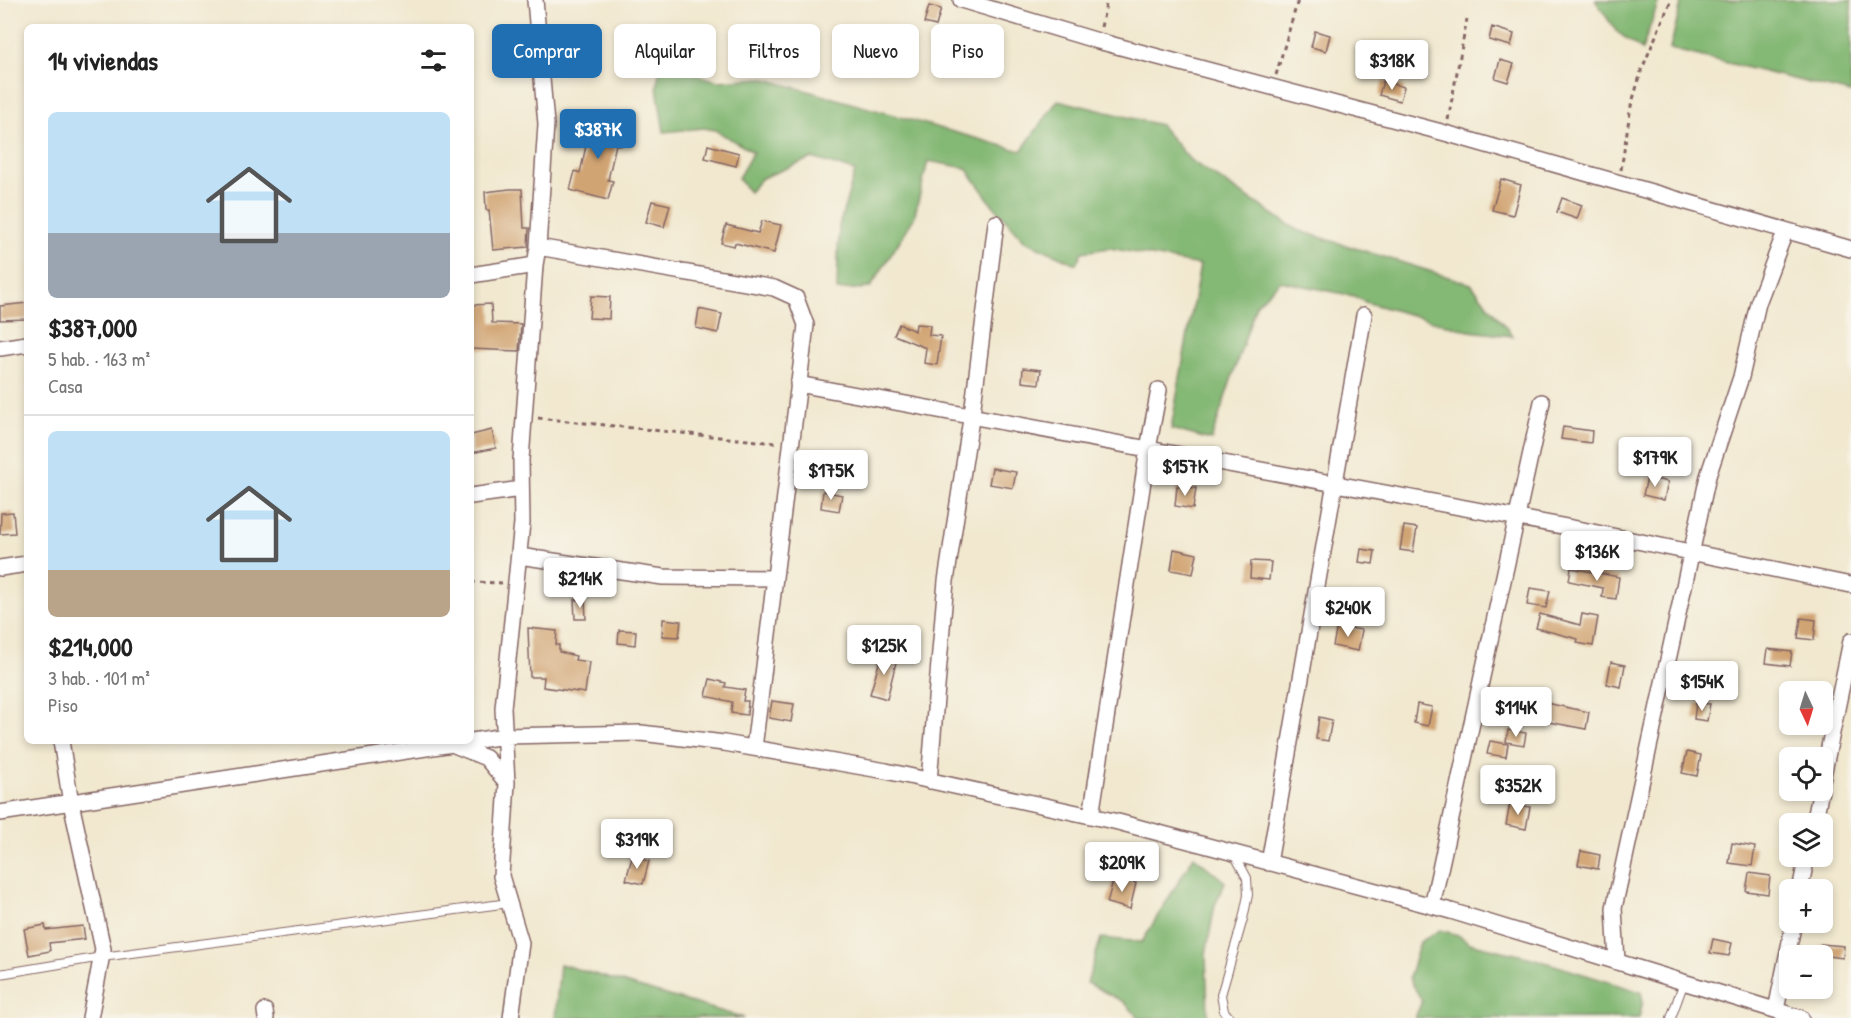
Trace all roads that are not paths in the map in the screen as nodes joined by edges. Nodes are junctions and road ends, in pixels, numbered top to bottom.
1 (535, 0) edge
2 (961, 0) edge
3 (996, 223) dead end
4 (1785, 232) junction
5 (538, 247) junction
6 (1851, 249) edge
7 (535, 265) junction
8 (474, 275) edge
9 (1364, 315) dead end
10 (24, 344) edge
11 (0, 348) edge
12 (798, 384) junction
13 (1159, 390) dead end
14 (1542, 402) dead end
15 (971, 417) junction
16 (1148, 449) junction
17 (1334, 484) junction
18 (521, 489) junction
19 (474, 496) edge
20 (1517, 518) junction
21 (1691, 553) junction
22 (519, 556) junction
23 (24, 564) edge
24 (0, 568) edge
25 (774, 578) junction
26 (1851, 585) edge
27 (1851, 641) edge
28 (505, 736) junction
29 (474, 741) edge
30 (61, 744) edge
31 (452, 744) joint
32 (1829, 747) edge
33 (754, 748) junction
34 (928, 781) junction
35 (507, 783) junction
36 (71, 803) junction
37 (0, 813) edge
38 (1091, 816) junction
39 (1233, 853) junction
40 (1269, 863) junction
41 (509, 903) junction
42 (1432, 906) junction
43 (1792, 933) edge
44 (102, 957) junction
45 (1617, 962) junction
46 (0, 974) edge
47 (1684, 982) junction
48 (1776, 1010) junction
49 (90, 1018) edge
50 (511, 1018) edge
51 (1230, 1018) edge
52 (1671, 1018) edge
53 (1801, 1018) edge

1 - 5 street
2 - 4 street
3 - 15 street
4 - 6 street
4 - 21 street
5 - 7 street
5 - 12 street
7 - 8 street
7 - 18 street
9 - 17 street
10 - 11 street
12 - 15 street
12 - 25 street
13 - 16 street
14 - 20 street
15 - 16 street
15 - 34 street
16 - 17 street
16 - 38 street
17 - 20 street
17 - 40 street
18 - 19 street
18 - 22 street
20 - 21 street
20 - 42 street
21 - 26 street
21 - 45 street
22 - 25 street
22 - 28 street
23 - 24 street
25 - 33 street
27 - 32 street
28 - 29 street
28 - 33 street
28 - 35 street
30 - 36 street
31 - 35 street
31 - 36 street
33 - 34 street
34 - 38 street
35 - 41 street
36 - 37 street
36 - 44 street
38 - 39 street
39 - 40 street
39 - 51 lane
40 - 42 street
41 - 44 lane
41 - 50 street
42 - 45 street
43 - 48 street
44 - 46 lane
44 - 49 street
45 - 47 street
47 - 48 street
47 - 52 lane
48 - 53 street

